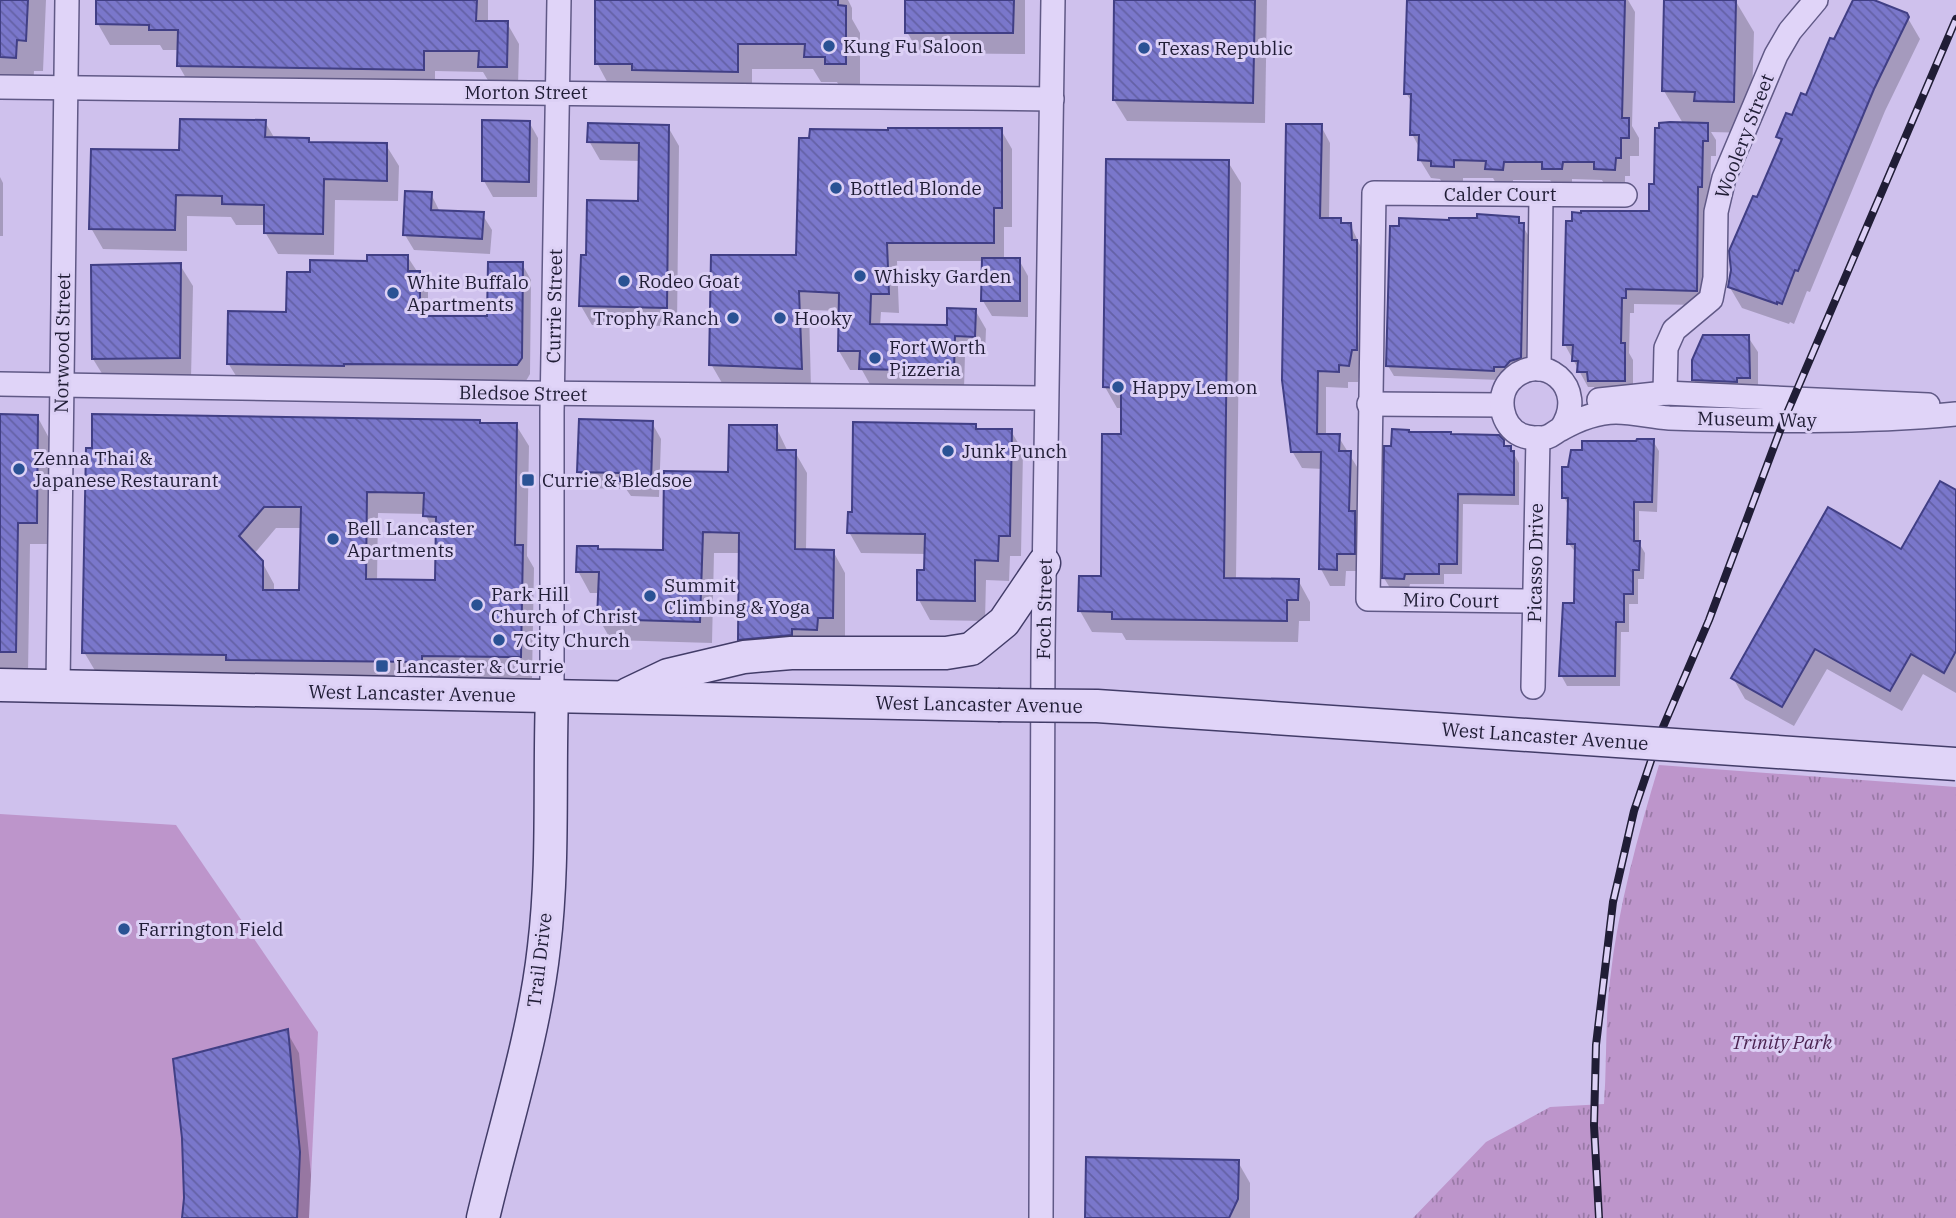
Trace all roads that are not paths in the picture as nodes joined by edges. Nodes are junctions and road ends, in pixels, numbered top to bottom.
1 (67, 0) edge
2 (559, 0) edge
3 (1053, 0) edge
4 (1816, 0) edge
5 (0, 88) edge
6 (66, 88) junction
7 (558, 93) junction
8 (1052, 99) junction
9 (1541, 195) junction
10 (1625, 195) dead end
11 (1539, 369) junction
12 (0, 384) edge
13 (62, 385) junction
14 (1567, 390) junction
15 (552, 393) junction
16 (1665, 393) junction
17 (1046, 398) junction
18 (1369, 404) junction
19 (1501, 405) junction
20 (1956, 407) edge
21 (1956, 414) edge
22 (1560, 429) junction
23 (1538, 438) junction
24 (1044, 563) junction
25 (1534, 601) junction
26 (0, 685) edge
27 (58, 685) junction
28 (1533, 687) dead end
29 (552, 696) junction
30 (621, 697) junction
31 (1956, 764) edge
32 (483, 1218) edge
33 (1041, 1218) edge

1 - 6 street, Norwood Street
2 - 7 street, Currie Street
3 - 8 street, Foch Street
4 - 16 street, Woolery Street
5 - 6 street, Morton Street
6 - 7 street, Morton Street
6 - 13 street, Norwood Street
7 - 8 street, Morton Street
7 - 15 street, Currie Street
8 - 17 street, Foch Street
9 - 10 street, Calder Court
9 - 11 street
9 - 18 street, Calder Court
11 - 14 street
11 - 19 street
12 - 13 street, Bledsoe Street
13 - 15 street, Bledsoe Street
13 - 27 street, Norwood Street
14 - 16 street, Museum Way
14 - 22 street
15 - 17 street, Bledsoe Street
15 - 29 street, Currie Street
16 - 20 street, Museum Way
17 - 24 street, Foch Street
18 - 19 street
18 - 25 street, Miro Court
19 - 23 street
21 - 22 street, Museum Way
22 - 23 street
23 - 25 street, Picasso Drive
24 - 30 main road
24 - 33 street, Foch Street
25 - 28 street, Picasso Drive
26 - 27 main road, West Lancaster Avenue
27 - 29 main road, West Lancaster Avenue
29 - 30 main road, West Lancaster Avenue
29 - 32 main road, Trail Drive
30 - 31 main road, West Lancaster Avenue, bridge

